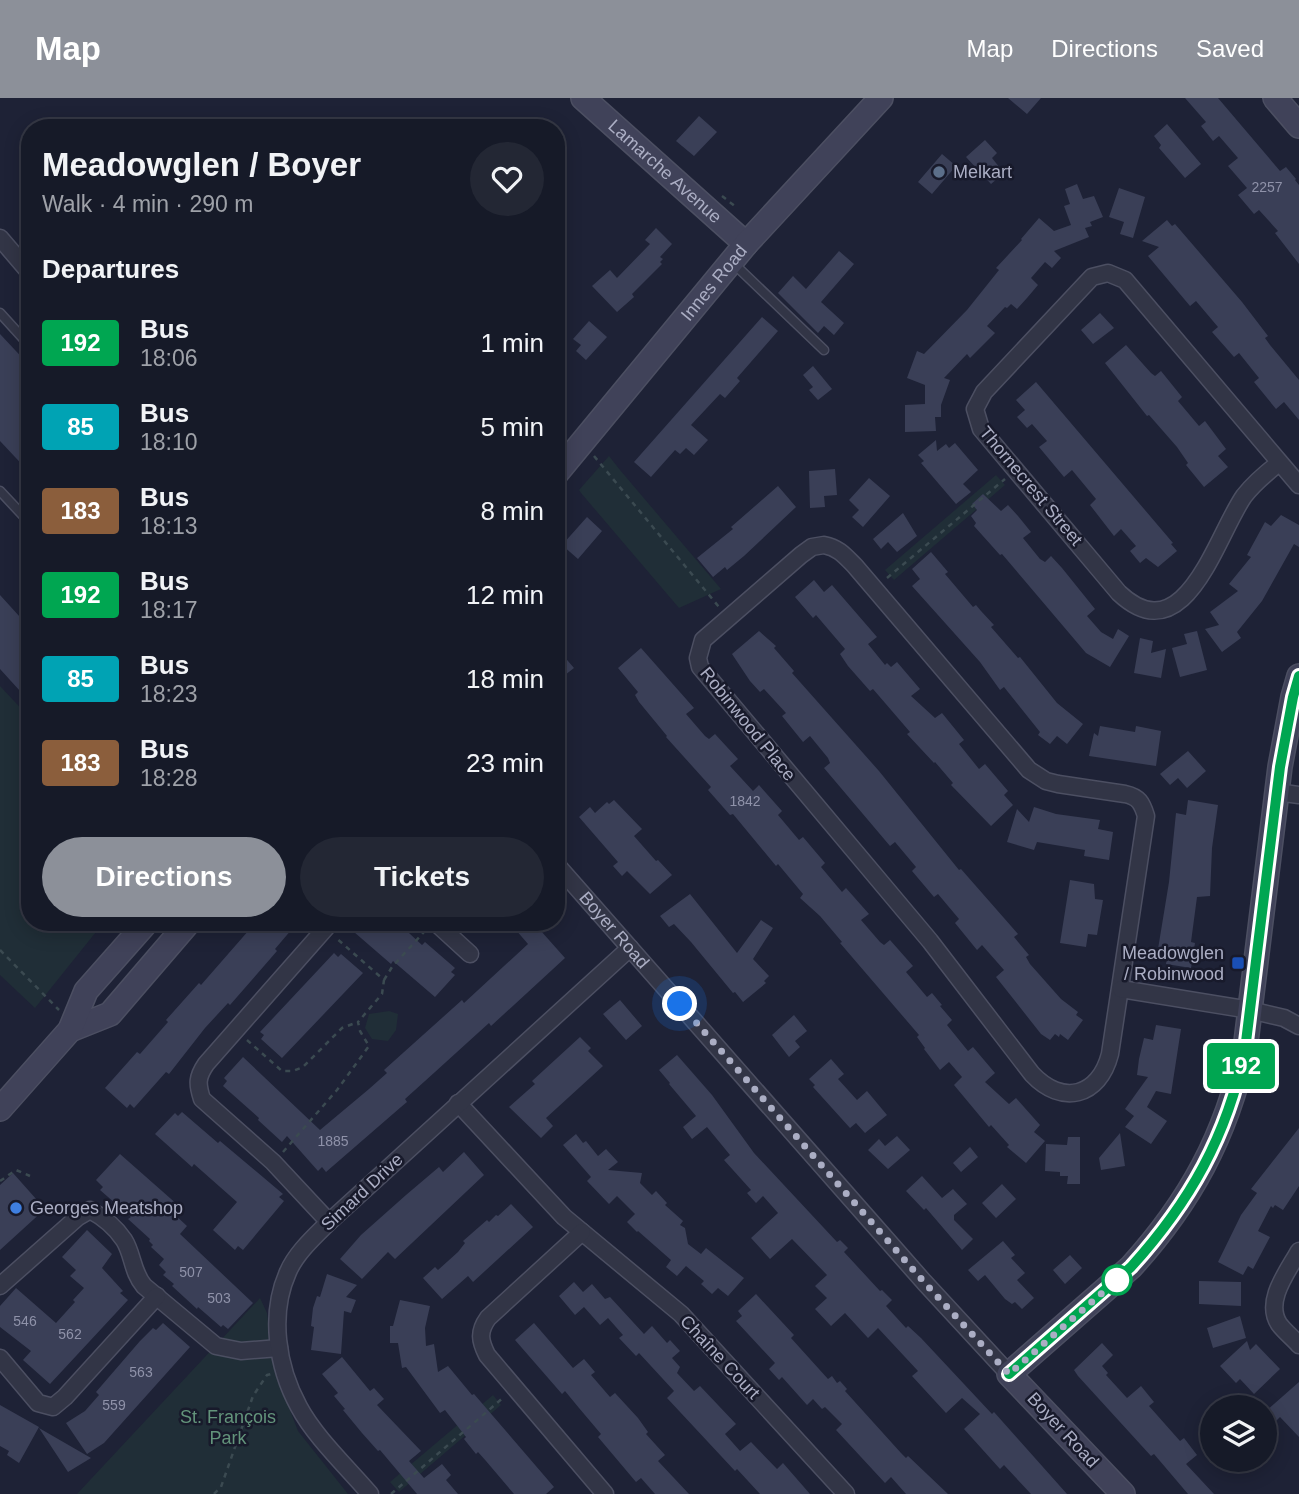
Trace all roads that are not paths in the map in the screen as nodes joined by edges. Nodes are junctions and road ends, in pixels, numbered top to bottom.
1 (583, 98) edge
2 (881, 98) edge
3 (1275, 98) edge
4 (1299, 127) edge
5 (0, 238) edge
6 (739, 253) junction
7 (21, 262) edge
8 (0, 313) edge
9 (21, 336) edge
10 (824, 350) dead end
11 (1279, 463) junction
12 (565, 464) edge
13 (1299, 485) edge
14 (0, 491) edge
15 (21, 513) edge
16 (1299, 676) edge
17 (1288, 793) edge
18 (565, 874) edge
19 (139, 931) edge
20 (181, 931) edge
21 (323, 931) edge
22 (436, 931) edge
23 (630, 948) junction
24 (470, 954) dead end
25 (1121, 989) junction
26 (1250, 1010) junction
27 (1299, 1026) edge
28 (72, 1027) junction
29 (458, 1104) junction
30 (0, 1109) edge
31 (329, 1222) junction
32 (582, 1232) junction
33 (1299, 1251) edge
34 (0, 1286) edge
35 (157, 1296) junction
36 (1299, 1345) edge
37 (279, 1349) junction
38 (0, 1358) edge
39 (1009, 1374) junction
40 (370, 1494) edge
41 (605, 1494) edge
42 (846, 1494) edge
43 (1123, 1494) edge

1 - 6 street, Lamarche Avenue
2 - 6 street, Innes Road
3 - 4 street
5 - 7 street
6 - 10 lane
6 - 12 street, Innes Road
8 - 9 lane
11 - 11 street, Thornecrest Street
11 - 13 street, Thornecrest Street
14 - 15 lane
16 - 17 street
17 - 26 street
18 - 23 street, Boyer Road
19 - 28 street
20 - 28 street
21 - 31 street
22 - 24 street
23 - 29 street, Simard Drive
23 - 39 street, Boyer Road
25 - 25 street, Robinwood Place
25 - 26 street
26 - 27 street
26 - 39 street
28 - 30 street
29 - 31 street, Simard Drive
29 - 32 street, Chaîne Court
31 - 37 street, Simard Drive
32 - 41 street
32 - 42 street, Chaîne Court
33 - 36 street
34 - 35 street
35 - 37 street
35 - 38 street
37 - 40 street, Simard Drive
39 - 43 street, Boyer Road

